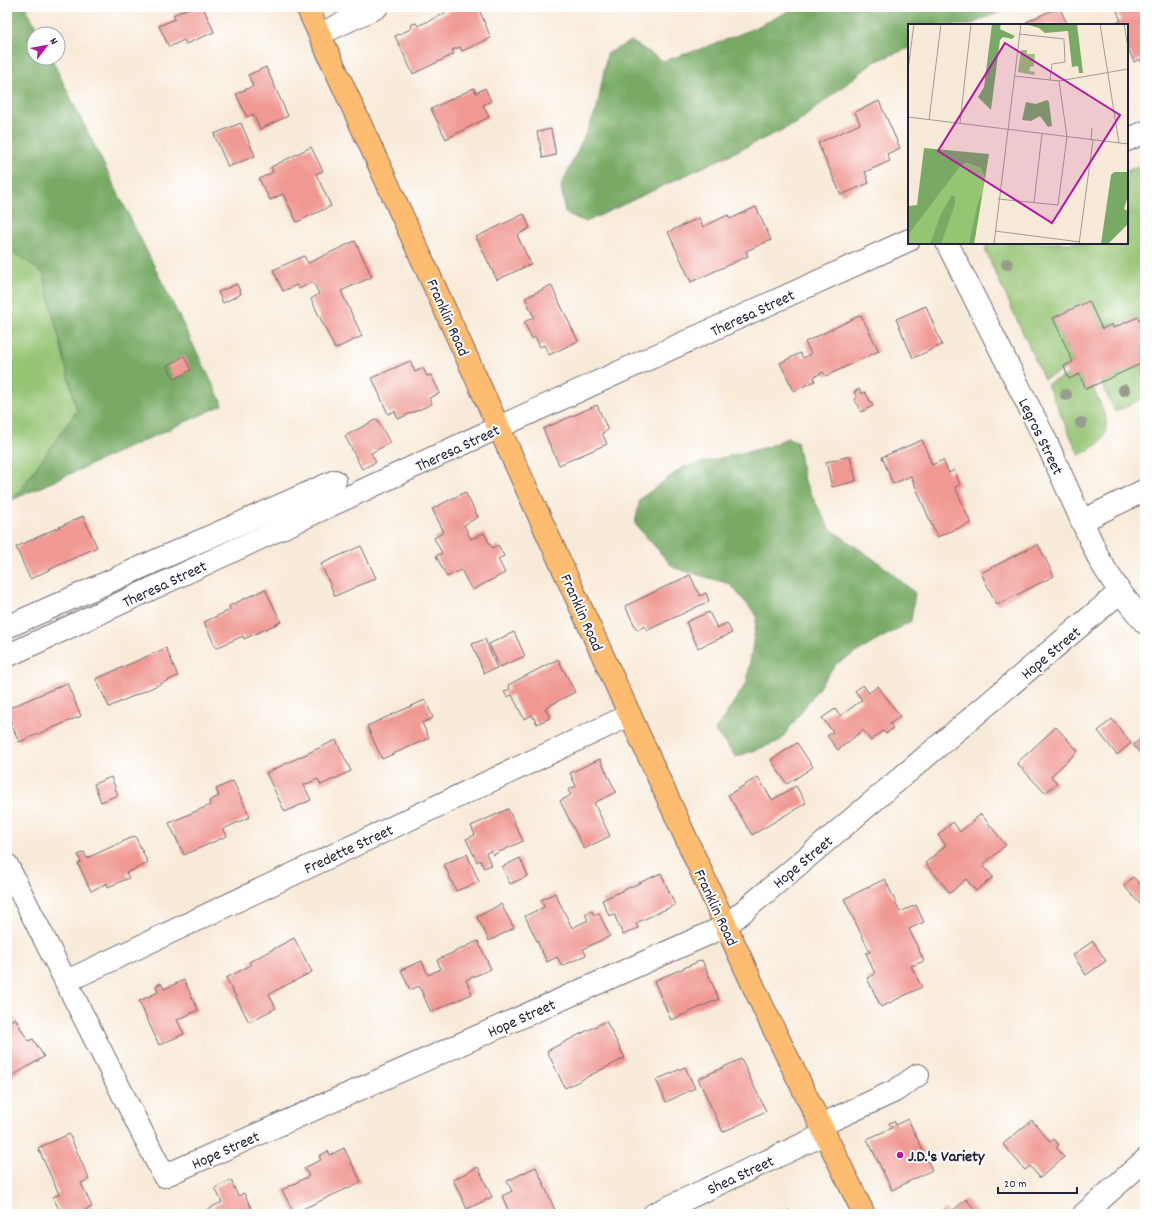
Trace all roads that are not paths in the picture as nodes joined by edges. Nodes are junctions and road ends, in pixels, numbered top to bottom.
1 (307, 7) edge
2 (377, 7) edge
3 (320, 34) junction
4 (1145, 132) edge
5 (1128, 140) edge
6 (908, 240) edge
7 (948, 244) edge
8 (499, 427) junction
9 (335, 481) dead end
10 (1145, 490) edge
11 (1082, 521) junction
12 (1120, 592) junction
13 (1145, 623) edge
14 (7, 627) edge
15 (7, 656) edge
16 (630, 715) junction
17 (7, 865) edge
18 (726, 926) junction
19 (67, 981) junction
20 (918, 1075) dead end
21 (823, 1130) junction
22 (1145, 1160) edge
23 (654, 1214) edge
24 (864, 1214) edge
25 (1084, 1214) edge

1 - 3 main road, Franklin Road
2 - 3 street
3 - 8 main road, Franklin Road
4 - 5 street
6 - 8 street, Theresa Street
7 - 11 street, Legros Street
8 - 15 street, Theresa Street
8 - 16 main road, Franklin Road
9 - 14 street
10 - 11 street
11 - 12 street, Legros Street
12 - 13 street, Legros Street
12 - 18 street, Hope Street
16 - 18 main road, Franklin Road
16 - 19 street, Fredette Street
17 - 19 street, Hope Street
18 - 19 street, Hope Street
18 - 21 main road, Franklin Road
20 - 21 street, Shea Street
21 - 23 street, Shea Street
21 - 24 main road, Franklin Road
22 - 25 street

